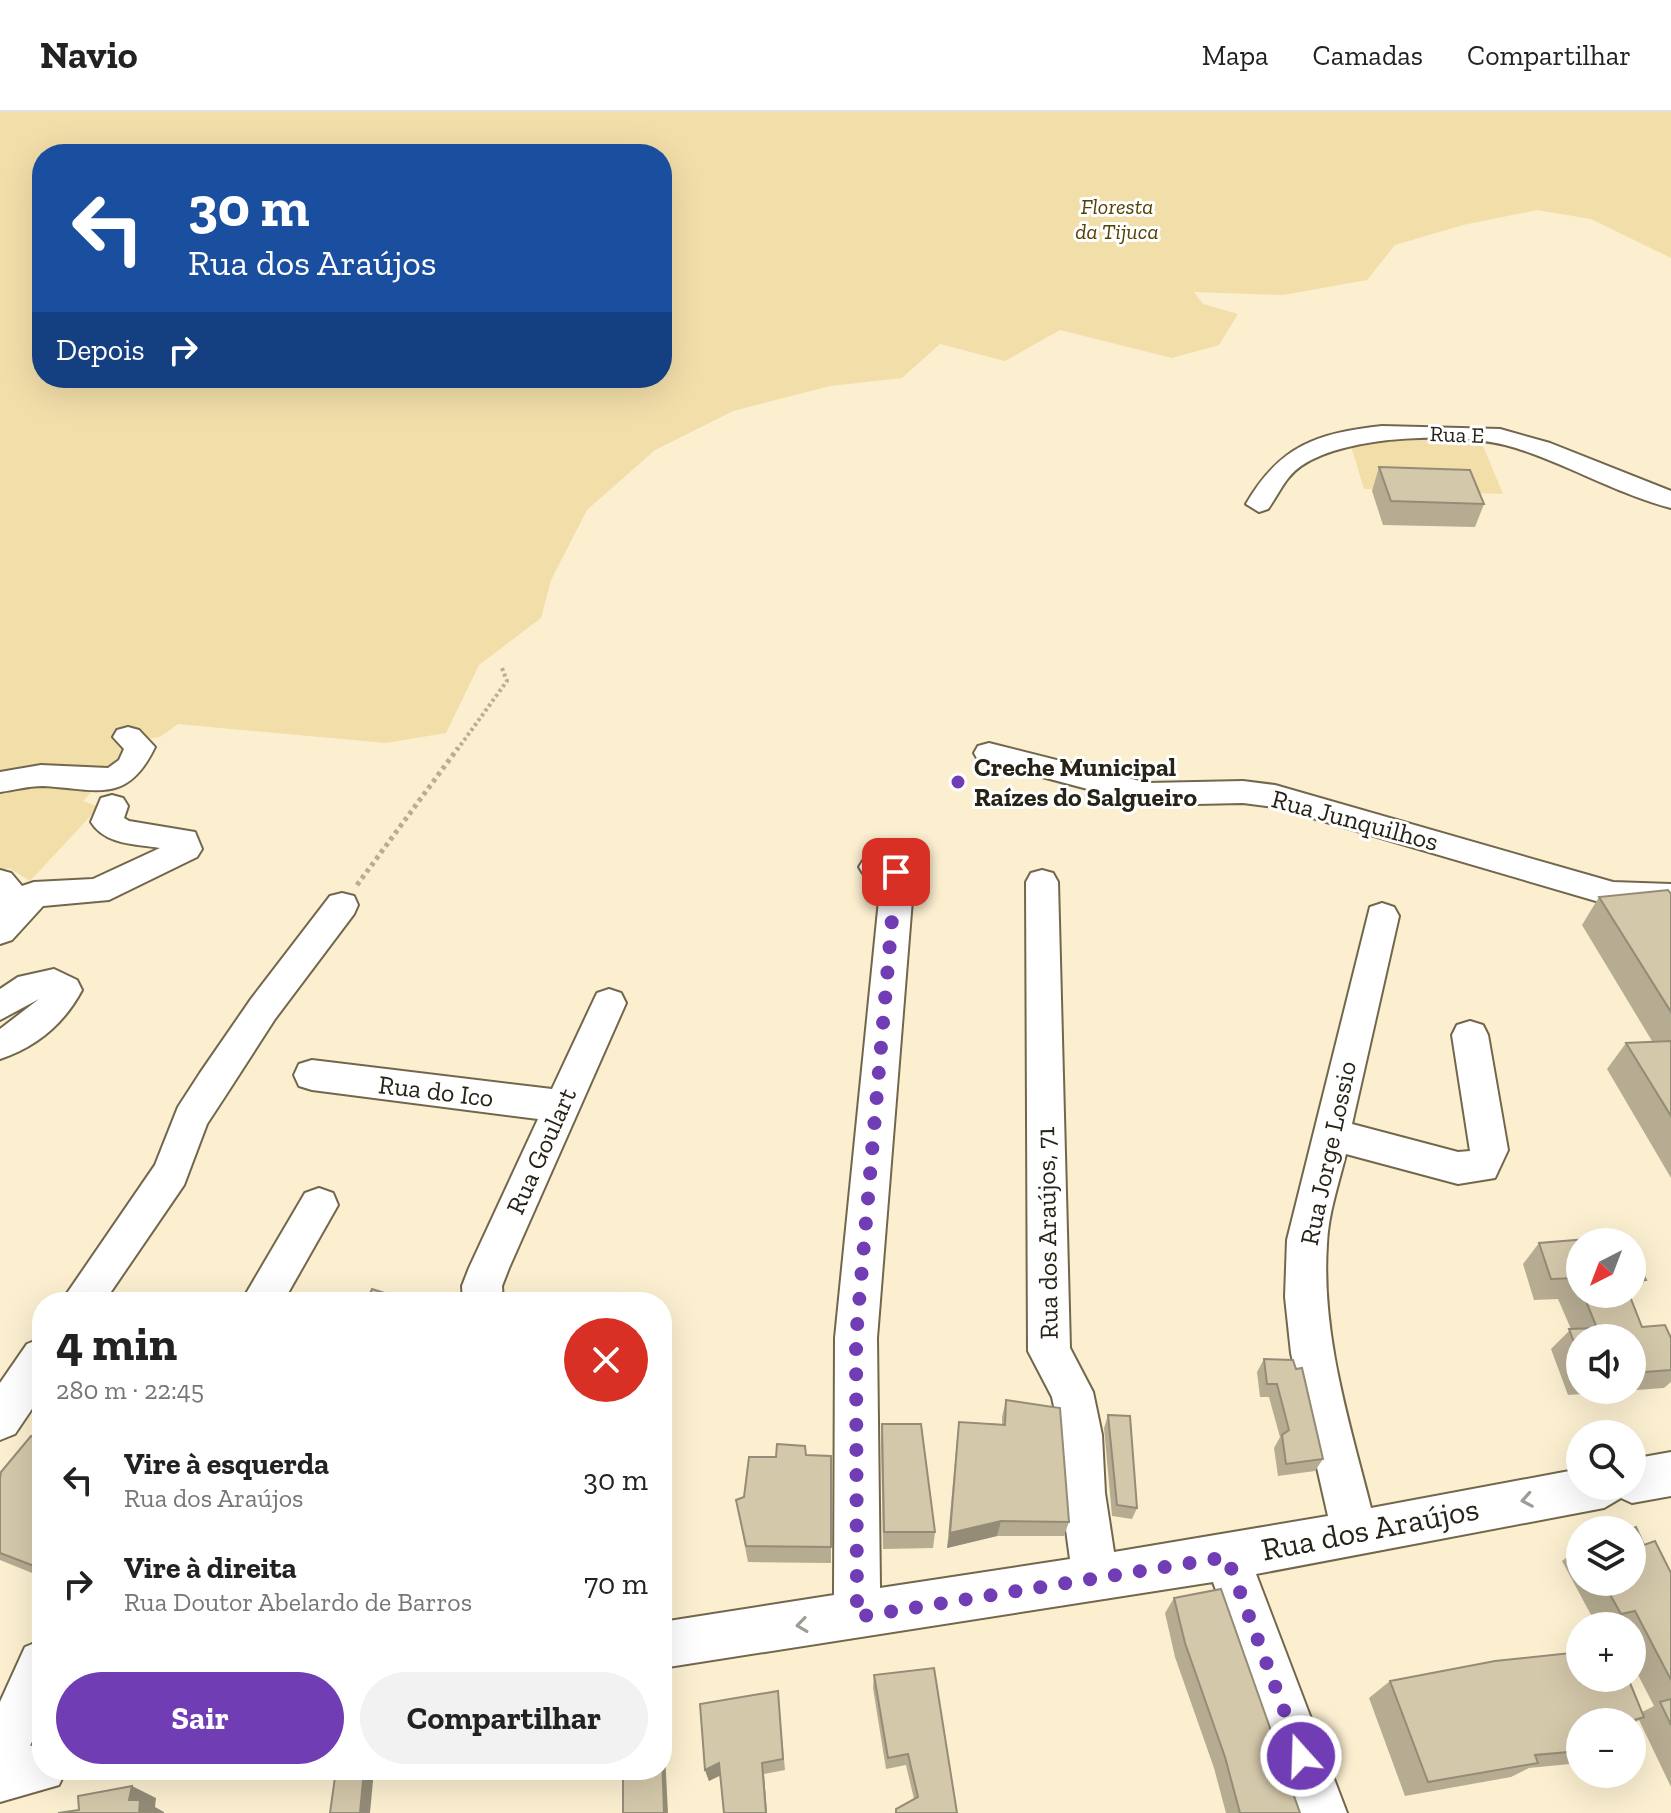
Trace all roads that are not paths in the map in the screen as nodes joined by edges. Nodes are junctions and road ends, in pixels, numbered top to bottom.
1 (1543, 451) junction
2 (1498, 459) dead end
3 (1671, 500) edge
4 (1259, 504) dead end
5 (128, 737) dead end
6 (989, 753) dead end
7 (0, 783) edge
8 (112, 806) dead end
9 (875, 867) dead end
10 (0, 882) edge
11 (1042, 882) dead end
12 (1671, 896) edge
13 (342, 905) road end
14 (1382, 916) dead end
15 (10, 919) edge
16 (609, 1003) dead end
17 (0, 1006) edge
18 (1470, 1035) dead end
19 (0, 1045) edge
20 (312, 1075) dead end
21 (561, 1106) junction
22 (1330, 1134) junction
23 (319, 1205) dead end
24 (88, 1292) edge
25 (267, 1292) edge
26 (482, 1292) edge
27 (32, 1373) edge
28 (0, 1419) edge
29 (1671, 1474) edge
30 (1646, 1478) edge
31 (1566, 1493) edge
32 (1354, 1531) junction
33 (1227, 1557) junction
34 (1095, 1576) junction
35 (857, 1617) junction
36 (672, 1644) edge
37 (32, 1686) edge
38 (0, 1757) edge
39 (32, 1770) edge
40 (0, 1777) edge
41 (1322, 1813) edge

1 - 2 street
1 - 3 street, Rua E
1 - 4 street, Rua E
5 - 7 street
6 - 12 street, Rua Junquilhos
8 - 15 street
9 - 35 street
10 - 15 street
11 - 34 street, Rua dos Araújos, 71
13 - 24 street
14 - 22 street, Rua Jorge Lossio
16 - 21 street, Rua Goulart
17 - 19 street
18 - 22 street
20 - 21 street, Rua do Ico
21 - 26 street, Rua Goulart
22 - 32 street, Rua Jorge Lossio
23 - 25 street
27 - 28 street
29 - 30 street
31 -> 32 street, Rua dos Araújos
32 - 33 street, Rua dos Araújos
33 - 34 street, Rua dos Araújos
33 - 41 street
34 - 35 street, Rua dos Araújos
35 -> 36 street, Rua dos Araújos
37 - 38 street
39 - 40 street

